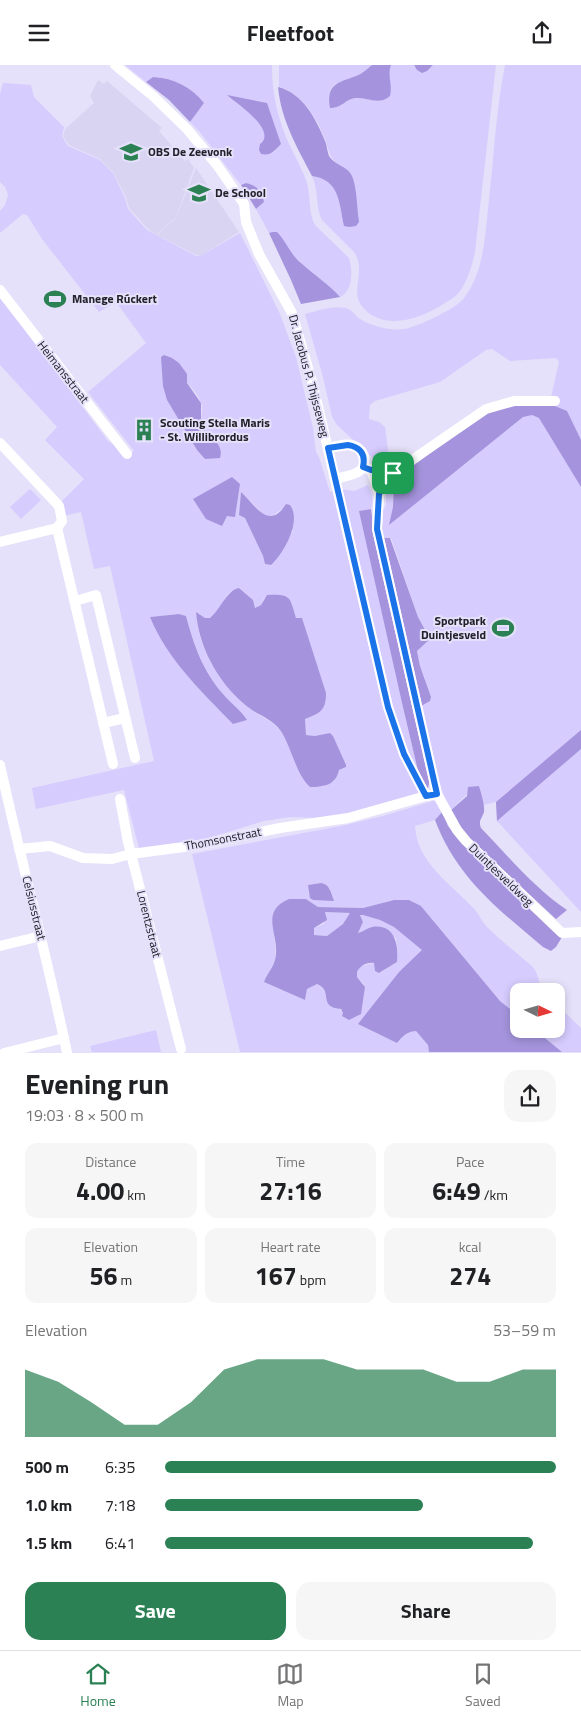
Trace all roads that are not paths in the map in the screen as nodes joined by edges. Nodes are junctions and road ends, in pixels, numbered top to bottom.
1 (114, 65) edge
2 (0, 290) edge
3 (556, 401) dead end
4 (0, 443) edge
5 (328, 448) junction
6 (127, 454) dead end
7 (367, 469) junction
8 (393, 473) junction
9 (335, 479) junction
10 (379, 494) junction
11 (56, 529) junction
12 (0, 542) edge
13 (74, 601) junction
14 (125, 718) junction
15 (103, 723) junction
16 (135, 758) dead end
17 (113, 764) dead end
18 (0, 765) edge
19 (437, 794) junction
20 (426, 796) junction
21 (120, 799) dead end
22 (19, 849) junction
23 (131, 853) junction
24 (581, 932) edge
25 (41, 936) junction
26 (0, 946) edge
27 (64, 1038) junction
28 (181, 1049) dead end
29 (4, 1053) edge
30 (67, 1053) edge

1 - 5 street, Dr. Jacobus P. Thijsseweg
2 - 6 street, Heimansstraat
3 - 8 street
4 - 11 street
5 - 7 street, Duintjesveldweg
5 - 9 street, Dr. Jacobus P. Thijsseweg
7 - 8 street
7 - 9 street
7 - 10 street, Duintjesveldweg
8 - 10 street
9 - 20 street, Dr. Jacobus P. Thijsseweg
10 - 19 street, Duintjesveldweg
11 - 12 street
11 - 13 street
13 - 14 street
13 - 15 street
14 - 15 street
14 - 16 street
15 - 17 street
18 - 22 street, Celsiusstraat
19 - 20 street
19 - 24 street, Duintjesveldweg
20 - 23 street, Thomsonstraat
21 - 23 street, Lorentzstraat
22 - 23 street, Thomsonstraat
22 - 25 street, Celsiusstraat
23 - 28 street, Lorentzstraat
25 - 26 street
25 - 27 street, Celsiusstraat
27 - 29 street
27 - 30 street, Celsiusstraat

